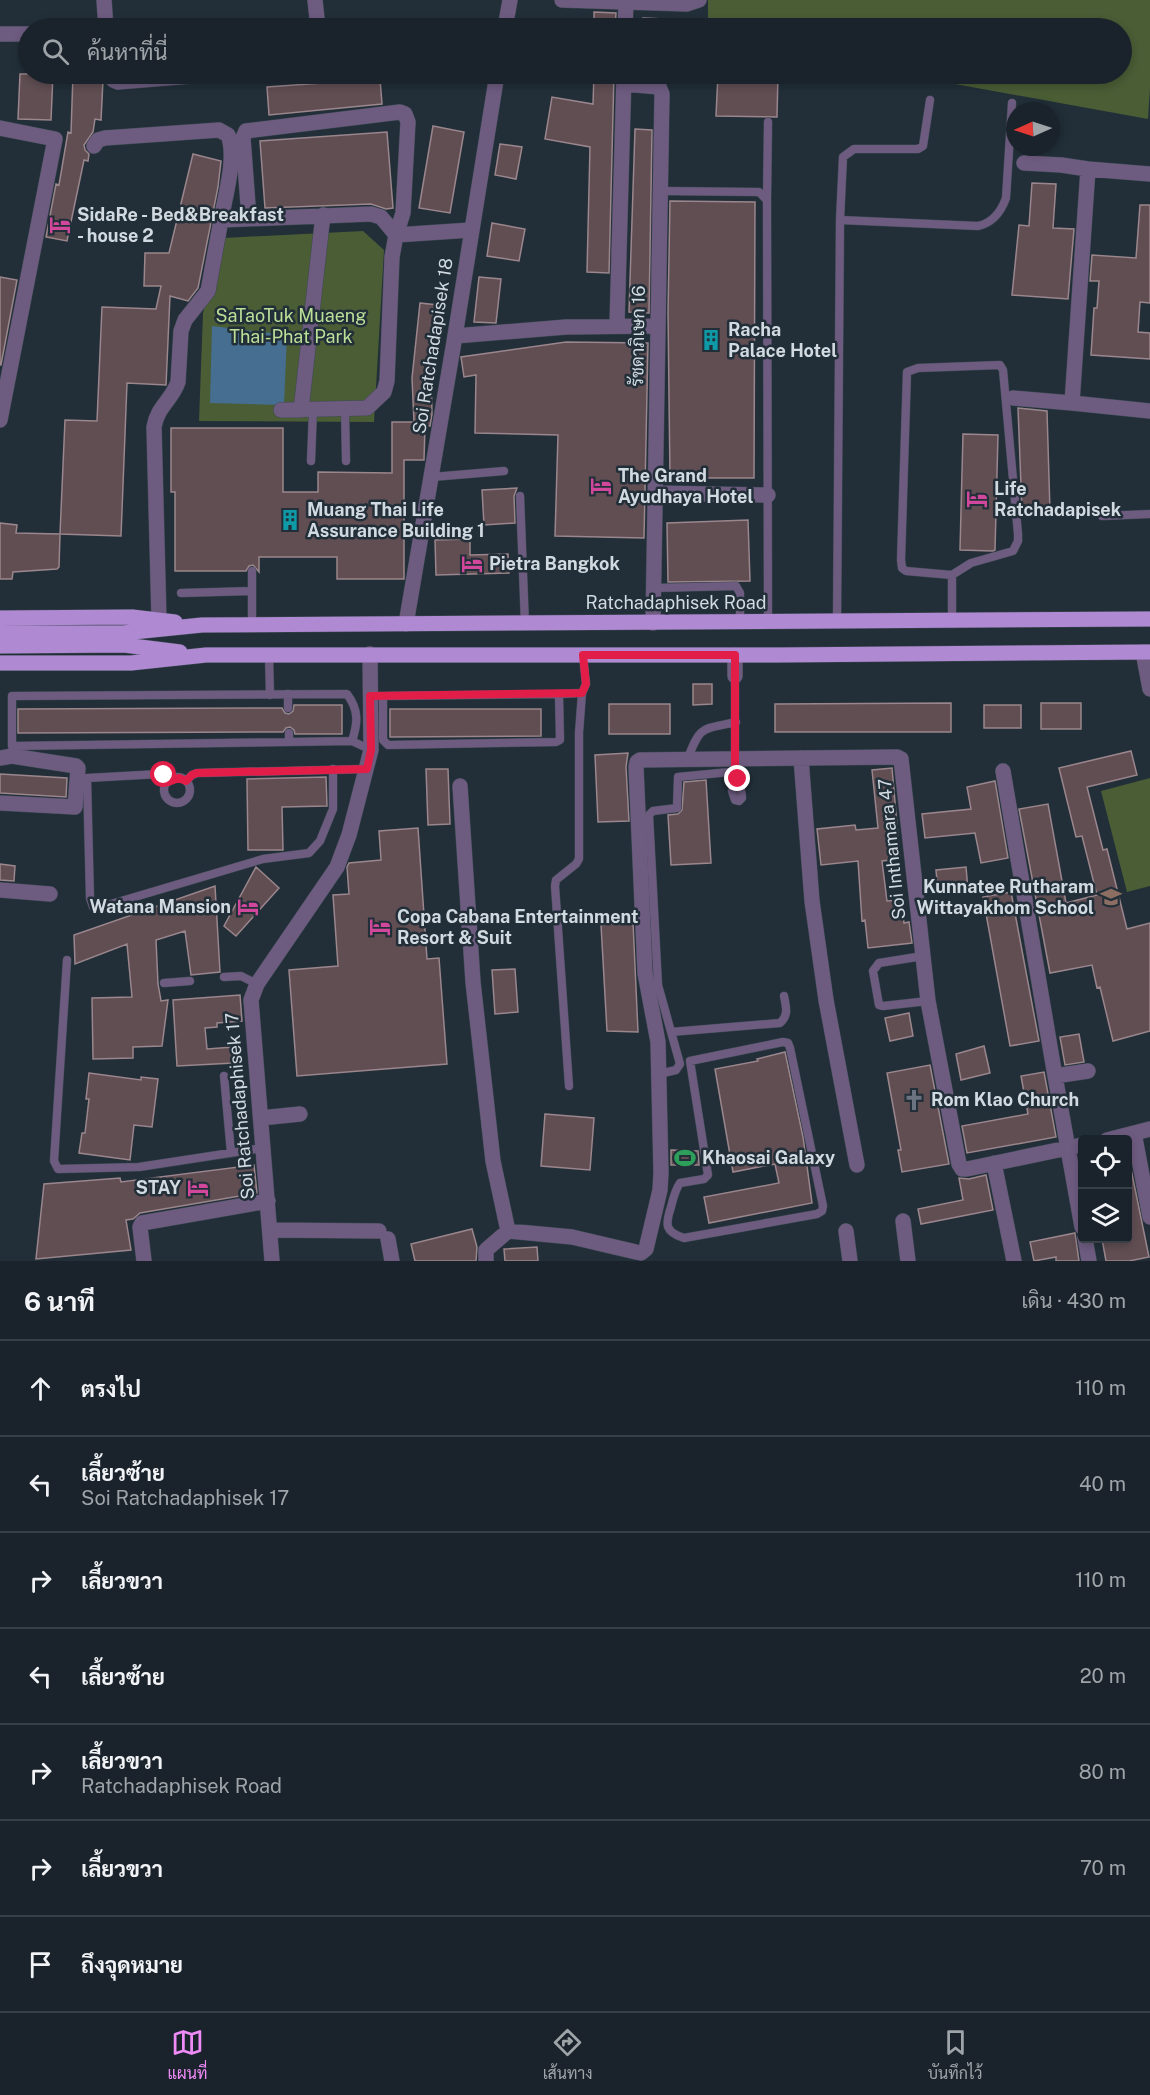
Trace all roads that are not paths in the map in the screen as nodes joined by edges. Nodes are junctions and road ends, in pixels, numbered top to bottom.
1 (104, 0) edge
2 (315, 0) edge
3 (510, 0) edge
4 (562, 0) edge
5 (699, 0) edge
6 (626, 2) junction
7 (105, 18) edge
8 (317, 18) edge
9 (507, 18) edge
10 (625, 18) edge
11 (18, 33) edge
12 (0, 34) edge
13 (495, 84) edge
14 (624, 84) edge
15 (646, 84) edge
16 (930, 100) dead end
17 (768, 122) dead end
18 (0, 128) edge
19 (94, 146) dead end
20 (1009, 156) edge
21 (1024, 164) dead end
22 (1088, 169) junction
23 (1150, 174) edge
24 (660, 191) junction
25 (767, 200) junction
26 (323, 215) junction
27 (249, 218) junction
28 (221, 220) junction
29 (840, 220) junction
30 (471, 230) junction
31 (396, 235) junction
32 (617, 326) junction
33 (658, 326) junction
34 (455, 336) junction
35 (1013, 398) dead end
36 (1072, 403) junction
37 (345, 409) junction
38 (281, 410) dead end
39 (307, 410) junction
40 (1150, 411) edge
41 (0, 420) edge
42 (311, 461) dead end
43 (346, 461) dead end
44 (504, 471) dead end
45 (432, 477) junction
46 (655, 493) junction
47 (768, 495) junction
48 (520, 496) dead end
49 (1150, 514) edge
50 (1102, 516) dead end
51 (252, 572) dead end
52 (952, 575) junction
53 (654, 588) junction
54 (252, 591) junction
55 (181, 593) dead end
56 (0, 618) edge
57 (159, 620) junction
58 (1150, 620) edge
59 (952, 621) junction
60 (740, 622) junction
61 (768, 622) junction
62 (837, 622) junction
63 (653, 623) junction
64 (405, 624) junction
65 (525, 624) junction
66 (252, 625) junction
67 (202, 626) junction
68 (0, 633) edge
69 (0, 646) edge
70 (1146, 652) edge
71 (370, 654) junction
72 (206, 655) junction
73 (269, 655) junction
74 (583, 655) junction
75 (735, 655) junction
76 (0, 663) edge
77 (735, 676) joint
78 (1150, 689) edge
79 (582, 693) junction
80 (270, 694) junction
81 (288, 694) junction
82 (559, 694) junction
83 (377, 696) junction
84 (288, 708) dead end
85 (736, 722) junction
86 (288, 733) dead end
87 (352, 741) junction
88 (289, 742) junction
89 (371, 750) junction
90 (8, 753) edge
91 (801, 758) junction
92 (687, 761) junction
93 (736, 768) junction
94 (333, 769) junction
95 (367, 769) junction
96 (1003, 771) dead end
97 (186, 781) junction
98 (168, 782) junction
99 (460, 786) dead end
100 (0, 802) edge
101 (0, 890) edge
102 (50, 894) dead end
103 (923, 956) junction
104 (68, 960) dead end
105 (224, 977) dead end
106 (190, 981) dead end
107 (164, 983) dead end
108 (257, 984) junction
109 (784, 996) dead end
110 (928, 1000) junction
111 (671, 1032) junction
112 (1088, 1071) dead end
113 (659, 1074) junction
114 (224, 1076) dead end
115 (1055, 1076) junction
116 (569, 1086) dead end
117 (300, 1114) dead end
118 (261, 1118) junction
119 (1150, 1129) edge
120 (1134, 1133) junction
121 (1126, 1135) edge
122 (1075, 1147) edge
123 (263, 1148) junction
124 (231, 1153) junction
125 (994, 1163) junction
126 (857, 1165) dead end
127 (1079, 1189) edge
128 (268, 1201) junction
129 (664, 1203) junction
130 (1150, 1217) edge
131 (659, 1219) junction
132 (903, 1221) dead end
133 (270, 1230) junction
134 (508, 1231) junction
135 (846, 1231) dead end
136 (1086, 1243) edge
137 (144, 1261) edge
138 (272, 1261) edge
139 (392, 1261) edge
140 (486, 1261) edge
141 (850, 1261) edge
142 (908, 1261) edge
143 (1014, 1261) edge
144 (1089, 1261) edge

1 - 7 street
2 - 8 street
3 - 9 street
4 - 6 street
5 - 6 street
6 - 10 street
11 - 12 street
13 - 30 street, Soi Ratchadapisek 18
14 - 32 street
15 - 24 street, รัชดาภิเษก 16
16 - 29 lane
17 - 25 lane
18 - 41 street
19 - 28 street
20 - 29 lane
21 - 22 street
22 - 23 street
22 - 36 street
24 - 25 lane
24 - 33 street, รัชดาภิเษก 16
25 - 47 lane
26 - 27 street
26 - 31 street
26 - 39 street
27 - 28 street
27 - 31 street
28 - 57 street
29 - 62 lane
30 - 31 street
30 - 34 street, Soi Ratchadapisek 18
31 - 37 street
32 - 33 street
32 - 34 street
33 - 46 street, รัชดาภิเษก 16
34 - 45 street, Soi Ratchadapisek 18
35 - 36 street
36 - 40 street
37 - 39 street
37 - 43 lane
38 - 39 street
39 - 42 lane
44 - 45 lane
45 - 64 street, Soi Ratchadapisek 18
46 - 47 street
46 - 53 street, รัชดาภิเษก 16
47 - 61 lane
48 - 65 lane
49 - 50 lane
51 - 54 lane
52 - 52 lane
52 - 59 lane
53 - 60 lane
53 - 63 street, รัชดาภิเษก 16
54 - 55 lane
54 - 66 lane
56 - 57 main road, Ratchadaphisek Road
57 - 67 main road, Ratchadaphisek Road
58 - 59 main road, Ratchadaphisek Road
59 - 62 main road, Ratchadaphisek Road
60 - 61 main road, Ratchadaphisek Road
60 - 63 main road, Ratchadaphisek Road
61 - 62 main road, Ratchadaphisek Road
63 - 65 main road, Ratchadaphisek Road
64 - 65 main road, Ratchadaphisek Road
64 - 66 main road, Ratchadaphisek Road
66 - 67 main road, Ratchadaphisek Road
67 - 68 main road, Ratchadaphisek Road
69 - 72 main road
70 - 75 main road
70 - 78 street
71 - 73 main road
71 - 74 main road
71 - 83 street, Soi Ratchadaphisek 17
72 - 73 main road
72 - 76 main road
73 - 80 lane
74 - 75 main road
74 - 79 lane
75 - 77 street
77 - 85 lane
79 - 82 lane
79 - 116 lane
80 - 81 lane
80 - 90 lane
81 - 84 lane
81 - 87 lane
82 - 83 lane
82 - 83 lane
83 - 89 street, Soi Ratchadaphisek 17
85 - 92 lane
85 - 93 lane
86 - 88 lane
87 - 88 lane
87 - 89 lane
88 - 90 lane
89 - 95 street, Soi Ratchadaphisek 17
90 - 100 street
91 - 93 street, Soi Inthamara 47
91 - 103 street, Soi Inthamara 47
91 - 126 street
92 - 93 street, Soi Inthamara 47
92 - 113 street, Soi Inthamara 47
93 - 111 lane
94 - 95 lane
94 - 97 lane
94 - 98 lane
95 - 108 street, Soi Ratchadaphisek 17
96 - 115 street
97 - 98 lane
97 - 98 lane
99 - 134 street
101 - 102 street
103 - 110 street, Soi Inthamara 47
103 - 110 lane
104 - 124 lane
105 - 108 lane
106 - 107 lane
108 - 118 street, Soi Ratchadaphisek 17
109 - 111 lane
110 - 125 street, Soi Inthamara 47
111 - 113 lane
112 - 115 street
113 - 129 street, Soi Inthamara 47
114 - 124 lane
115 - 122 street
117 - 118 street
118 - 123 street, Soi Ratchadaphisek 17
119 - 120 street
120 - 121 street
120 - 130 street
122 - 125 street, Soi Inthamara 47
122 - 127 street
123 - 124 lane
123 - 128 street, Soi Ratchadaphisek 17
125 - 143 street
128 - 133 street, Soi Ratchadaphisek 17
128 - 137 street
129 - 131 street, Soi Inthamara 47
129 - 131 lane
131 - 134 street, Soi Inthamara 47
132 - 142 street
133 - 138 street, Soi Ratchadaphisek 17
133 - 139 street
134 - 140 street
135 - 141 street
136 - 144 street

